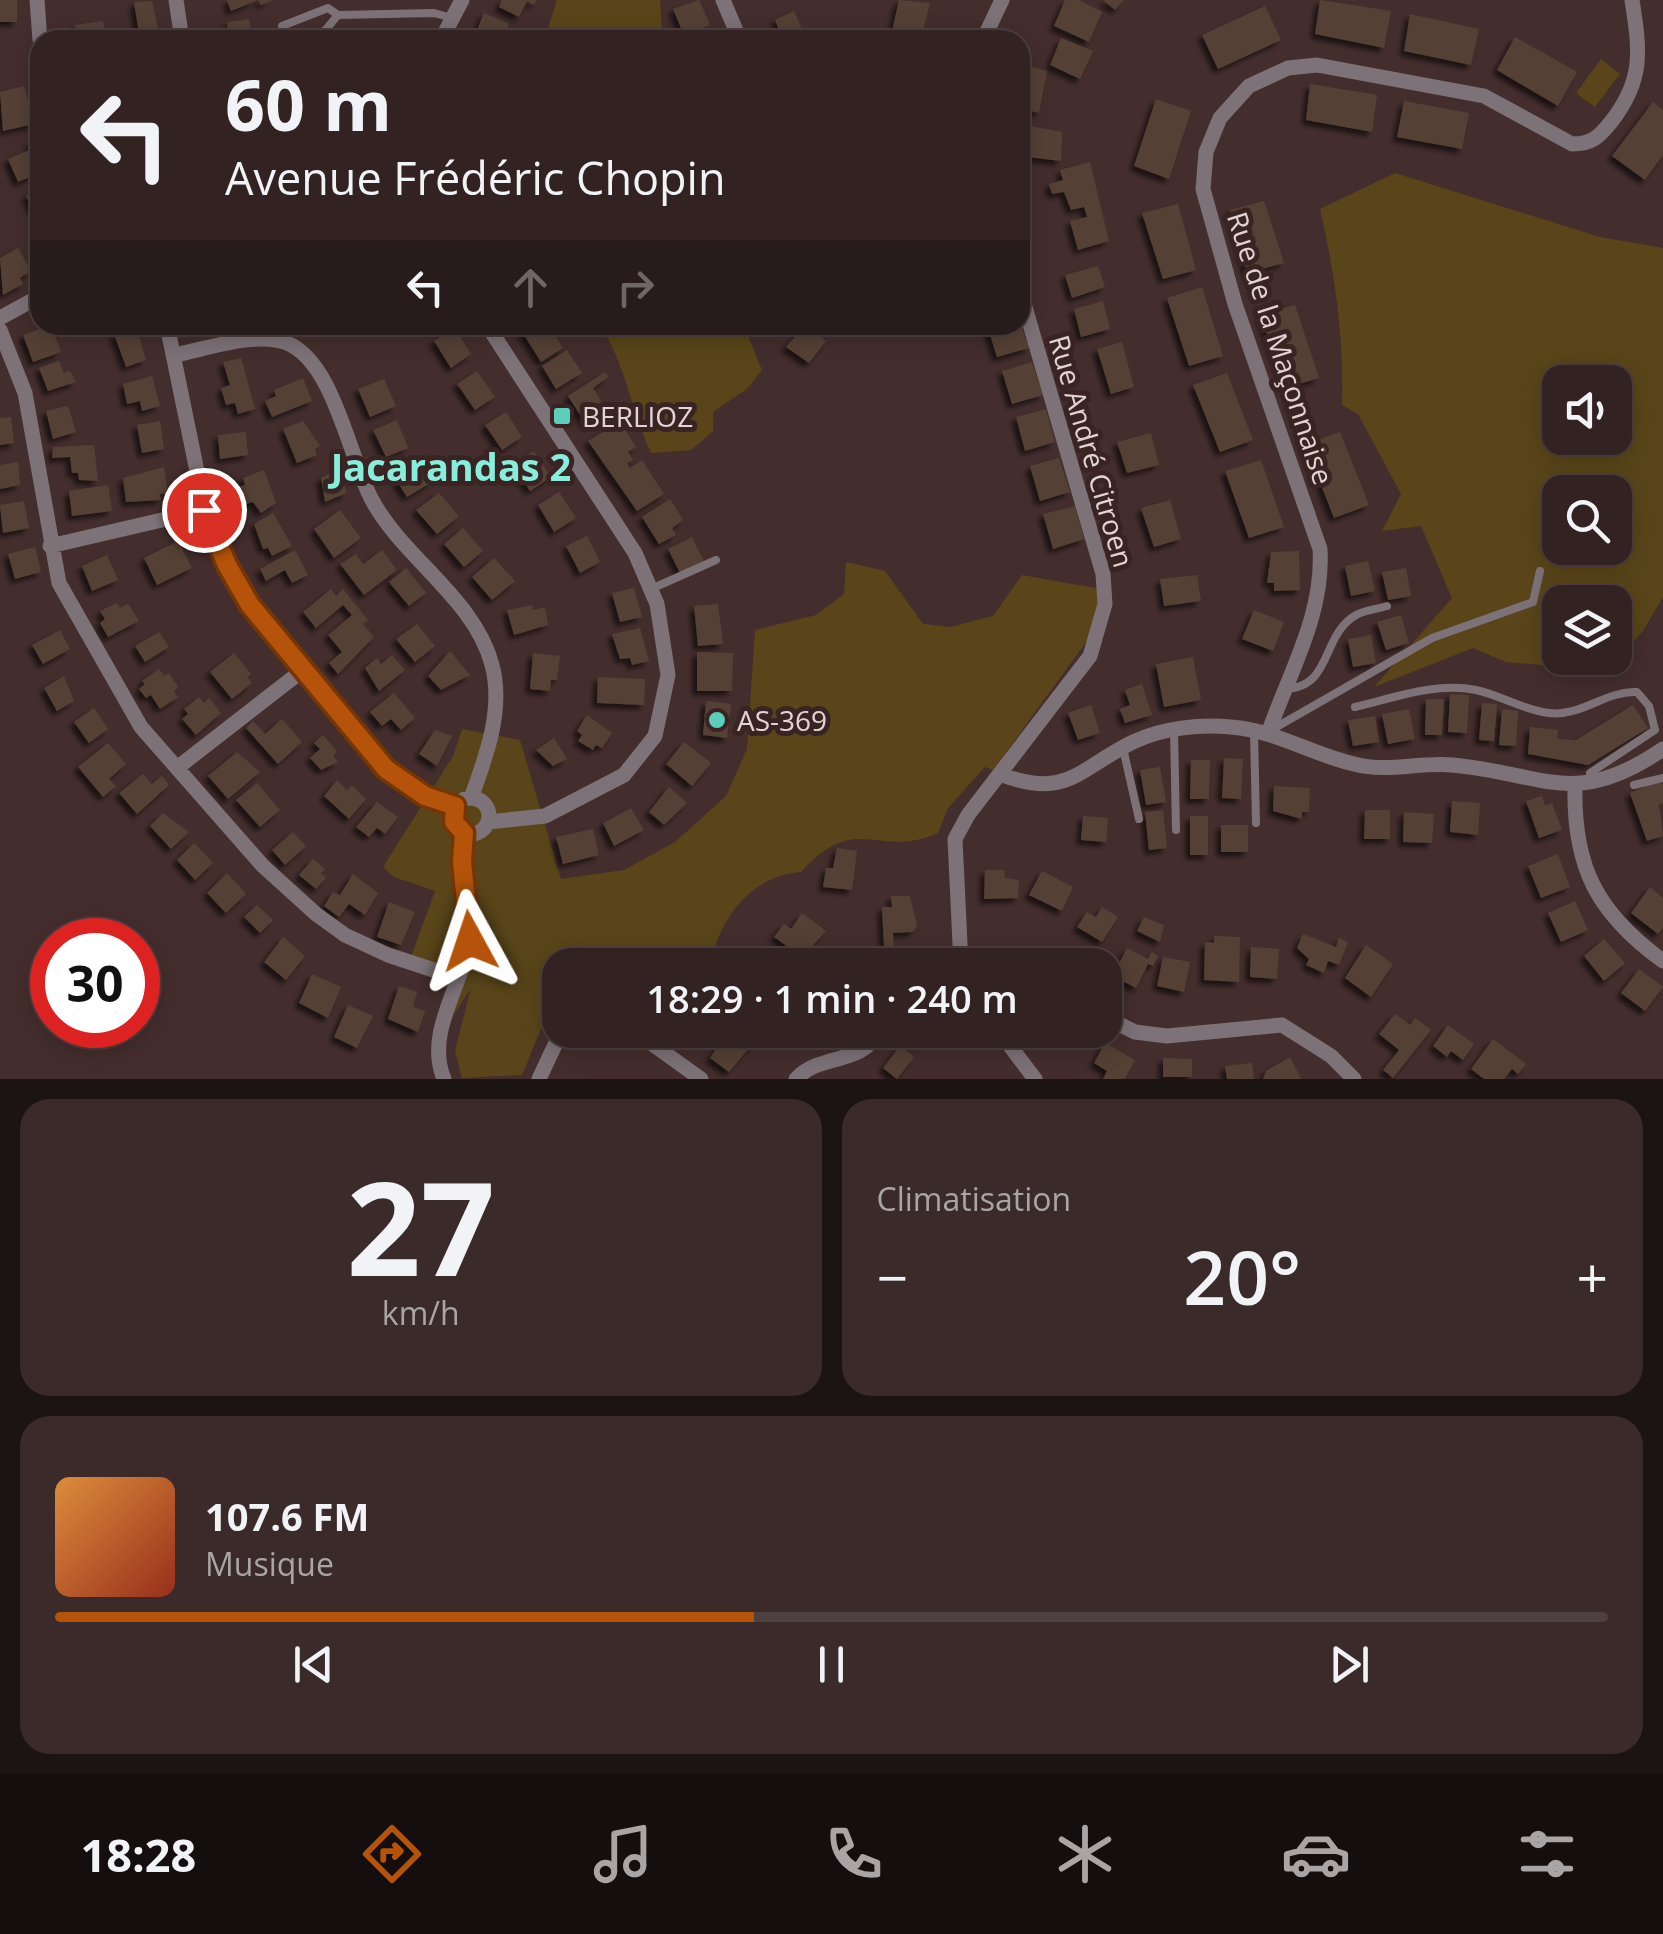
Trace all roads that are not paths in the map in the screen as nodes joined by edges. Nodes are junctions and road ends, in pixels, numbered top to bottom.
1 (37, 0) edge
2 (176, 0) edge
3 (462, 0) edge
4 (723, 0) edge
5 (1002, 0) edge
6 (1632, 0) edge
7 (338, 15) junction
8 (452, 18) junction
9 (39, 30) edge
10 (180, 30) edge
11 (283, 30) edge
12 (325, 30) edge
13 (446, 30) edge
14 (736, 30) edge
15 (988, 30) edge
16 (30, 302) edge
17 (0, 318) edge
18 (1030, 324) edge
19 (0, 330) edge
20 (170, 335) edge
21 (493, 335) edge
22 (175, 355) junction
23 (204, 510) junction
24 (50, 546) junction
25 (716, 560) dead end
26 (1540, 571) dead end
27 (651, 589) junction
28 (1387, 606) dead end
29 (303, 670) junction
30 (1284, 689) junction
31 (1355, 707) dead end
32 (1174, 730) junction
33 (1262, 730) junction
34 (1124, 748) junction
35 (1660, 756) edge
36 (177, 768) junction
37 (1002, 775) junction
38 (1663, 778) edge
39 (1583, 785) junction
40 (1634, 786) dead end
41 (471, 798) junction
42 (455, 806) junction
43 (1139, 819) dead end
44 (488, 822) junction
45 (1256, 823) dead end
46 (1176, 830) dead end
47 (464, 833) junction
48 (960, 948) edge
49 (1663, 961) edge
50 (458, 978) junction
51 (1122, 1026) edge
52 (554, 1048) edge
53 (657, 1048) edge
54 (867, 1048) edge
55 (1012, 1048) edge
56 (444, 1079) edge
57 (539, 1079) edge
58 (702, 1079) edge
59 (796, 1079) edge
60 (1035, 1079) edge
61 (1354, 1079) edge

1 - 9 street
2 - 10 street
3 - 8 street
4 - 14 street
5 - 15 street
6 - 30 street, Rue de la Maçonnaise
7 - 8 lane
7 - 11 lane
7 - 12 lane
8 - 13 street
16 - 17 street
18 - 37 street, Rue André Citroen
19 - 24 street
20 - 22 street
21 - 27 street
22 - 23 street
22 - 41 street
23 - 24 street
23 - 29 street
24 - 36 street
25 - 27 lane
26 - 33 lane
27 - 44 street
28 - 30 lane
29 - 36 street
29 - 42 street
30 - 33 street, Rue de la Maçonnaise
31 - 39 lane
32 - 33 street
32 - 34 street
32 - 46 lane
33 - 39 street
33 - 45 lane
34 - 37 street
34 - 43 lane
35 - 39 street
36 - 50 street
37 - 48 street, Rue André Citroen
38 - 40 lane
39 - 49 street
41 - 42 street
41 - 44 street
42 - 47 street
44 - 47 street
47 - 50 street
50 - 56 street
51 - 61 street
52 - 57 street
53 - 58 street
54 - 59 street
55 - 60 street

